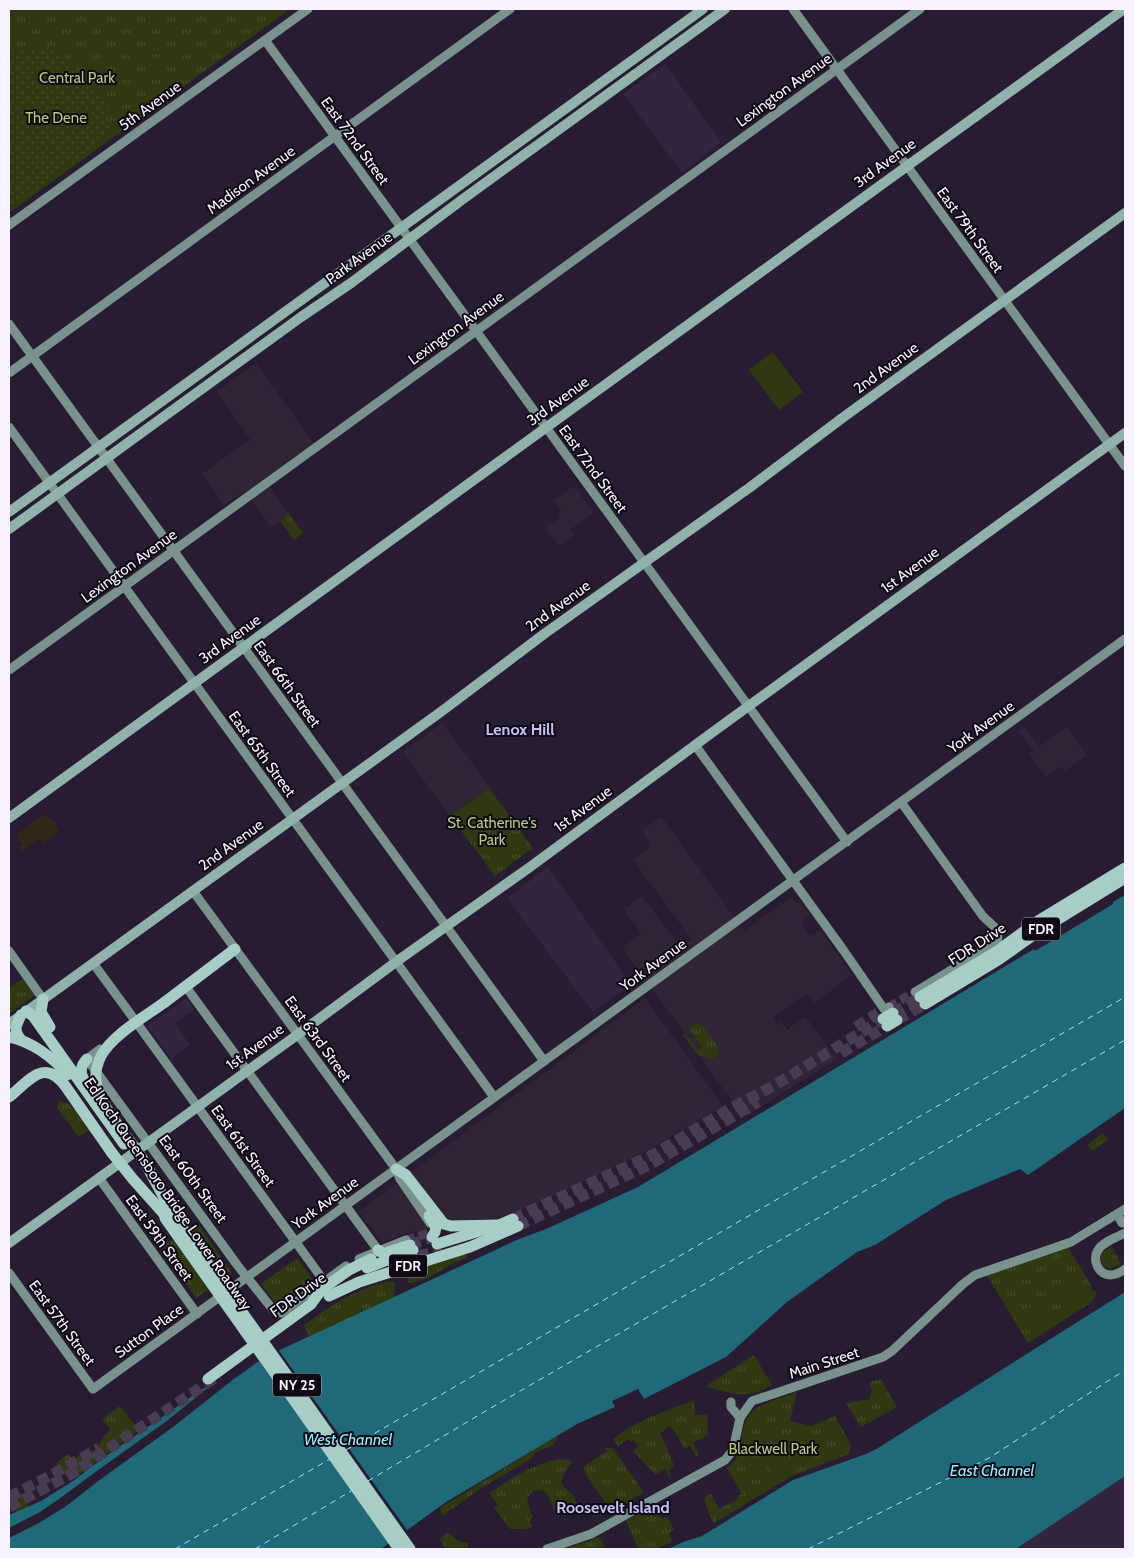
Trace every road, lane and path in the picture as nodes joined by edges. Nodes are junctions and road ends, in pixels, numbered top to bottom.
1 (308, 9) edge
2 (510, 9) edge
3 (703, 9) edge
4 (725, 9) edge
5 (793, 9) edge
6 (920, 9) edge
7 (1124, 9) edge
8 (265, 40) junction
9 (837, 69) junction
10 (335, 136) junction
11 (907, 166) junction
12 (1125, 214) edge
13 (9, 225) edge
14 (401, 228) junction
15 (410, 240) junction
16 (1005, 300) junction
17 (9, 324) edge
18 (476, 331) junction
19 (32, 356) junction
20 (9, 373) edge
21 (9, 427) edge
22 (546, 428) junction
23 (1125, 433) edge
24 (1109, 444) junction
25 (98, 447) junction
26 (106, 458) junction
27 (1125, 466) edge
28 (49, 483) junction
29 (57, 494) junction
30 (9, 512) edge
31 (9, 529) edge
32 (174, 551) junction
33 (644, 562) junction
34 (124, 586) junction
35 (1125, 639) edge
36 (244, 648) junction
37 (9, 670) edge
38 (194, 684) junction
39 (748, 706) junction
40 (695, 745) junction
41 (342, 783) junction
42 (901, 802) junction
43 (9, 818) edge
44 (292, 819) junction
45 (847, 842) junction
46 (1125, 868) edge
47 (1125, 878) edge
48 (793, 881) junction
49 (193, 891) junction
50 (446, 926) junction
51 (1025, 930) junction
52 (997, 942) junction
53 (235, 949) junction
54 (9, 951) edge
55 (396, 962) junction
56 (93, 963) junction
57 (186, 987) junction
58 (920, 998) junction
59 (43, 999) junction
60 (24, 1013) junction
61 (887, 1016) dead end
62 (9, 1024) edge
63 (298, 1034) junction
64 (9, 1037) edge
65 (21, 1040) junction
66 (100, 1049) dead end
67 (87, 1059) junction
68 (544, 1061) junction
69 (68, 1067) junction
70 (248, 1071) junction
71 (9, 1097) edge
72 (494, 1097) junction
73 (197, 1106) junction
74 (149, 1142) junction
75 (123, 1145) junction
76 (396, 1169) junction
77 (99, 1178) junction
78 (418, 1204) joint
79 (345, 1206) junction
80 (1121, 1212) edge
81 (1122, 1223) dead end
82 (499, 1225) junction
83 (1125, 1233) edge
84 (487, 1239) junction
85 (435, 1241) junction
86 (296, 1242) junction
87 (9, 1243) edge
88 (376, 1257) junction
89 (1125, 1269) edge
90 (9, 1273) edge
91 (247, 1278) junction
92 (324, 1281) junction
93 (315, 1290) dead end
94 (329, 1296) dead end
95 (278, 1313) joint
96 (197, 1314) junction
97 (208, 1379) tunnel mouth
98 (93, 1389) joint
99 (730, 1402) dead end
100 (740, 1418) junction
101 (401, 1549) edge
102 (411, 1549) edge
103 (547, 1549) edge

1 - 8 main road, 5th Avenue
2 - 10 main road, Madison Avenue
3 - 14 main road, Park Avenue
4 - 15 main road, Park Avenue
5 - 9 main road, East 79th Street
6 - 9 main road, Lexington Avenue
7 - 11 main road, 3rd Avenue
8 - 10 main road, East 72nd Street
8 - 13 main road, 5th Avenue
9 - 11 main road, East 79th Street
9 - 18 main road, Lexington Avenue
10 - 14 main road, East 72nd Street
10 - 19 main road, Madison Avenue
11 - 16 main road, East 79th Street
11 - 22 main road, 3rd Avenue
12 - 16 main road, 2nd Avenue
14 - 15 main road, East 72nd Street
14 - 25 main road, Park Avenue
15 - 18 main road, East 72nd Street
15 - 26 main road, Park Avenue
16 - 24 main road, East 79th Street
16 - 33 main road, 2nd Avenue
17 - 19 main road, East 66th Street
18 - 22 main road, East 72nd Street
18 - 32 main road, Lexington Avenue
19 - 20 main road, Madison Avenue
19 - 25 main road, East 66th Street
21 - 28 main road, East 65th Street
22 - 33 main road, East 72nd Street
22 - 36 main road, 3rd Avenue
23 - 24 main road, 1st Avenue
24 - 27 main road, East 79th Street
24 - 39 main road, 1st Avenue
25 - 26 main road, East 66th Street
25 - 28 main road, Park Avenue
26 - 29 main road, Park Avenue
26 - 32 main road, East 66th Street
28 - 29 main road, East 65th Street
28 - 30 main road, Park Avenue
29 - 31 main road, Park Avenue
29 - 34 main road, East 65th Street
32 - 34 main road, Lexington Avenue
32 - 36 main road, East 66th Street
33 - 39 main road, East 72nd Street
33 - 41 main road, 2nd Avenue
34 - 37 main road, Lexington Avenue
34 - 38 main road, East 65th Street
35 - 42 main road, York Avenue
36 - 38 main road, 3rd Avenue
36 - 41 main road, East 66th Street
38 - 43 main road, 3rd Avenue
38 - 44 main road, East 65th Street
39 - 40 main road, 1st Avenue
39 - 45 main road, East 72nd Street
40 - 48 main road
40 - 50 main road, 1st Avenue
41 - 44 main road, 2nd Avenue
41 - 50 main road, East 66th Street
42 - 45 main road, York Avenue
42 - 52 main road
44 - 49 main road, 2nd Avenue
44 - 55 main road, East 65th Street
45 - 48 main road, York Avenue
46 - 51 highway, FDR Drive / FDR
47 - 58 highway, FDR Drive / FDR
48 - 61 main road
48 - 68 main road, York Avenue
49 - 53 main road, East 63rd Street
49 - 56 main road, 2nd Avenue
50 - 55 main road, 1st Avenue
50 - 68 main road, East 66th Street
51 - 52 highway
51 - 58 highway, FDR Drive / FDR
52 - 58 main road, FDR Drive
53 - 57 highway
53 - 63 main road, East 63rd Street
54 - 59 main road
55 - 63 main road, 1st Avenue
55 - 72 main road, East 65th Street
56 - 59 main road, 2nd Avenue
56 - 73 main road, East 61st Street
57 - 70 main road
57 - 102 highway, bridge
59 - 60 main road, 2nd Avenue
59 - 69 highway, NY 25
60 - 62 main road, 2nd Avenue
60 - 65 highway
60 - 69 highway
63 - 70 main road, 1st Avenue
63 - 76 main road, East 63rd Street
64 - 65 highway, NY 25
65 - 75 highway, Ed Koch Queensboro Bridge Lower Roadway / NY 25
66 - 67 main road
67 - 74 main road, East 60th Street
67 - 75 highway
68 - 72 main road, York Avenue
69 - 75 highway, NY 25
70 - 73 main road, 1st Avenue
70 - 79 main road
71 - 101 highway, bridge
72 - 76 main road, York Avenue
73 - 74 main road, 1st Avenue
73 - 86 main road, East 61st Street
74 - 77 main road, 1st Avenue
74 - 91 main road, East 60th Street
75 - 101 highway, Ed Koch Queensboro Bridge Lower Roadway / NY 25, bridge
75 - 102 highway, NY 25, bridge
76 - 78 main road, East 63rd Street
76 - 79 main road, York Avenue
76 - 82 highway
77 - 87 main road, 1st Avenue
77 - 96 main road, East 59th Street
78 - 85 highway
79 - 86 main road, York Avenue
79 - 88 main road
80 - 81 main road
80 - 100 main road, Main Street
82 - 84 highway, FDR Drive / FDR
82 - 85 highway, FDR Drive / FDR
83 - 89 main road
84 - 85 highway
84 - 94 highway, FDR Drive / FDR
86 - 91 main road, York Avenue
86 - 92 main road, East 61st Street
88 - 88 highway, FDR Drive / FDR, bridge
88 - 92 main road, FDR Drive
88 - 97 highway, FDR Drive / FDR, bridge
90 - 98 main road, East 57th Street
91 - 95 main road, East 60th Street
91 - 96 main road, York Avenue
92 - 93 highway
92 - 95 main road, FDR Drive
96 - 98 main road, Sutton Place
99 - 100 main road
100 - 103 main road, Main Street

